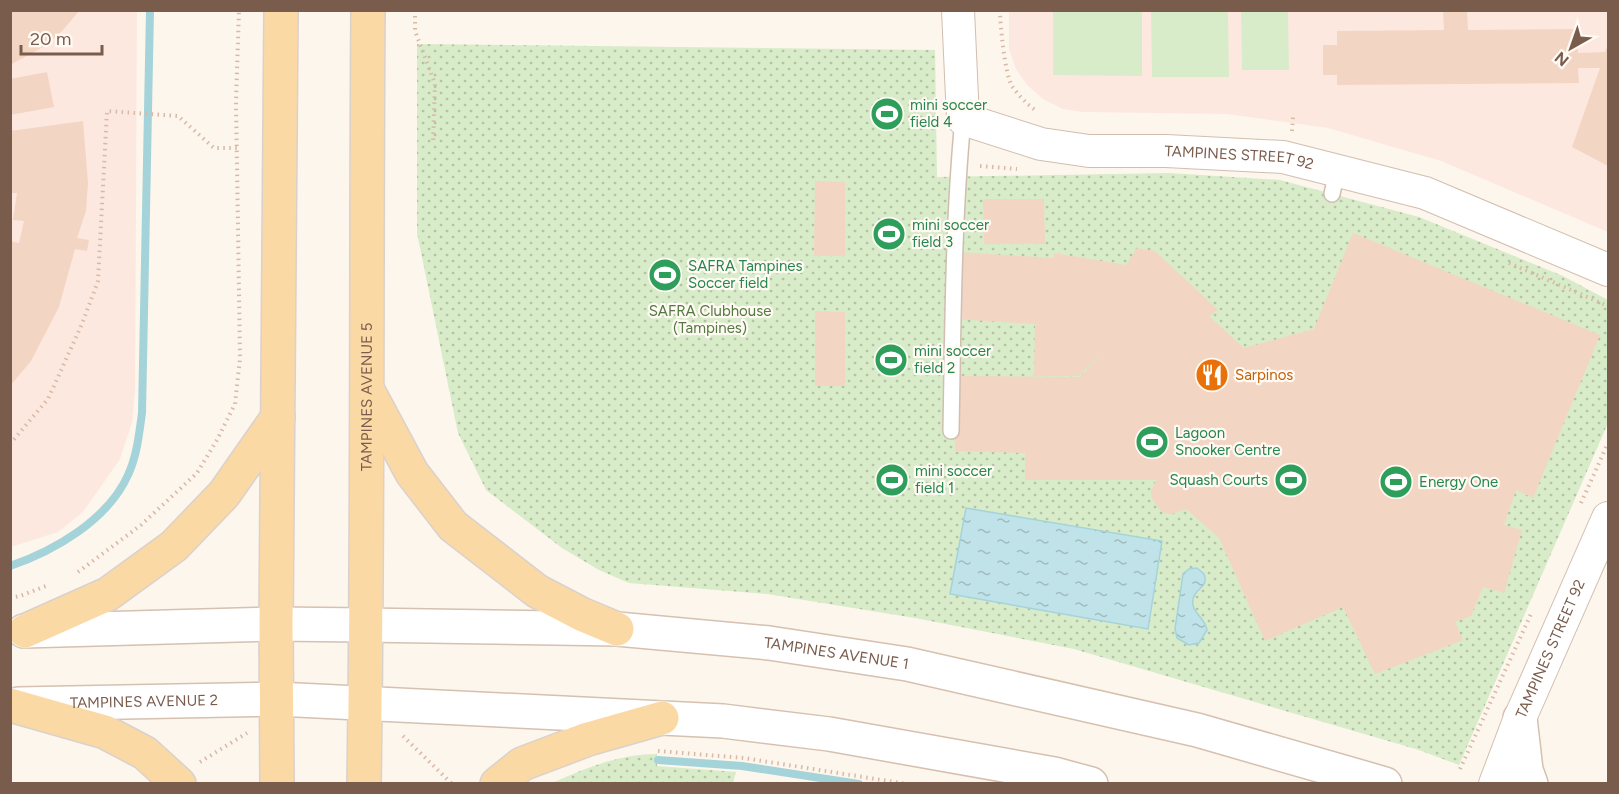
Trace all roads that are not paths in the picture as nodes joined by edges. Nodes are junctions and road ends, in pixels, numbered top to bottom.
1 (281, 10) edge
2 (368, 10) edge
3 (958, 10) edge
4 (963, 119) junction
5 (1608, 270) edge
6 (366, 387) junction
7 (278, 417) junction
8 (951, 431) dead end
9 (1608, 518) edge
10 (276, 624) junction
11 (364, 625) junction
12 (617, 629) junction
13 (18, 631) edge
14 (10, 704) edge
15 (277, 713) junction
16 (364, 714) junction
17 (662, 718) junction
18 (1520, 718) junction
19 (176, 781) edge
20 (278, 783) edge
21 (364, 783) edge
22 (497, 783) edge
23 (1091, 783) edge
24 (1385, 783) edge
25 (1495, 783) edge
26 (1531, 783) edge

1 - 7 main road
2 - 6 main road, TAMPINES AVENUE 5
3 - 4 street
4 - 5 street, TAMPINES STREET 92
4 - 8 lane
6 - 11 main road, TAMPINES AVENUE 5
6 - 12 main road
7 - 10 main road
7 - 13 main road
9 - 18 street, TAMPINES STREET 92
10 - 11 main road, TAMPINES AVENUE 1
10 - 13 main road
10 - 15 main road
11 - 12 main road, TAMPINES AVENUE 1
11 - 16 main road, TAMPINES AVENUE 5
12 - 24 main road, TAMPINES AVENUE 1
14 - 15 main road, TAMPINES AVENUE 2
14 - 19 main road
15 - 16 main road
15 - 20 main road
16 - 17 main road
16 - 21 main road, TAMPINES AVENUE 5
17 - 22 main road
17 - 23 main road
18 - 25 street, TAMPINES STREET 92
18 - 26 main road

